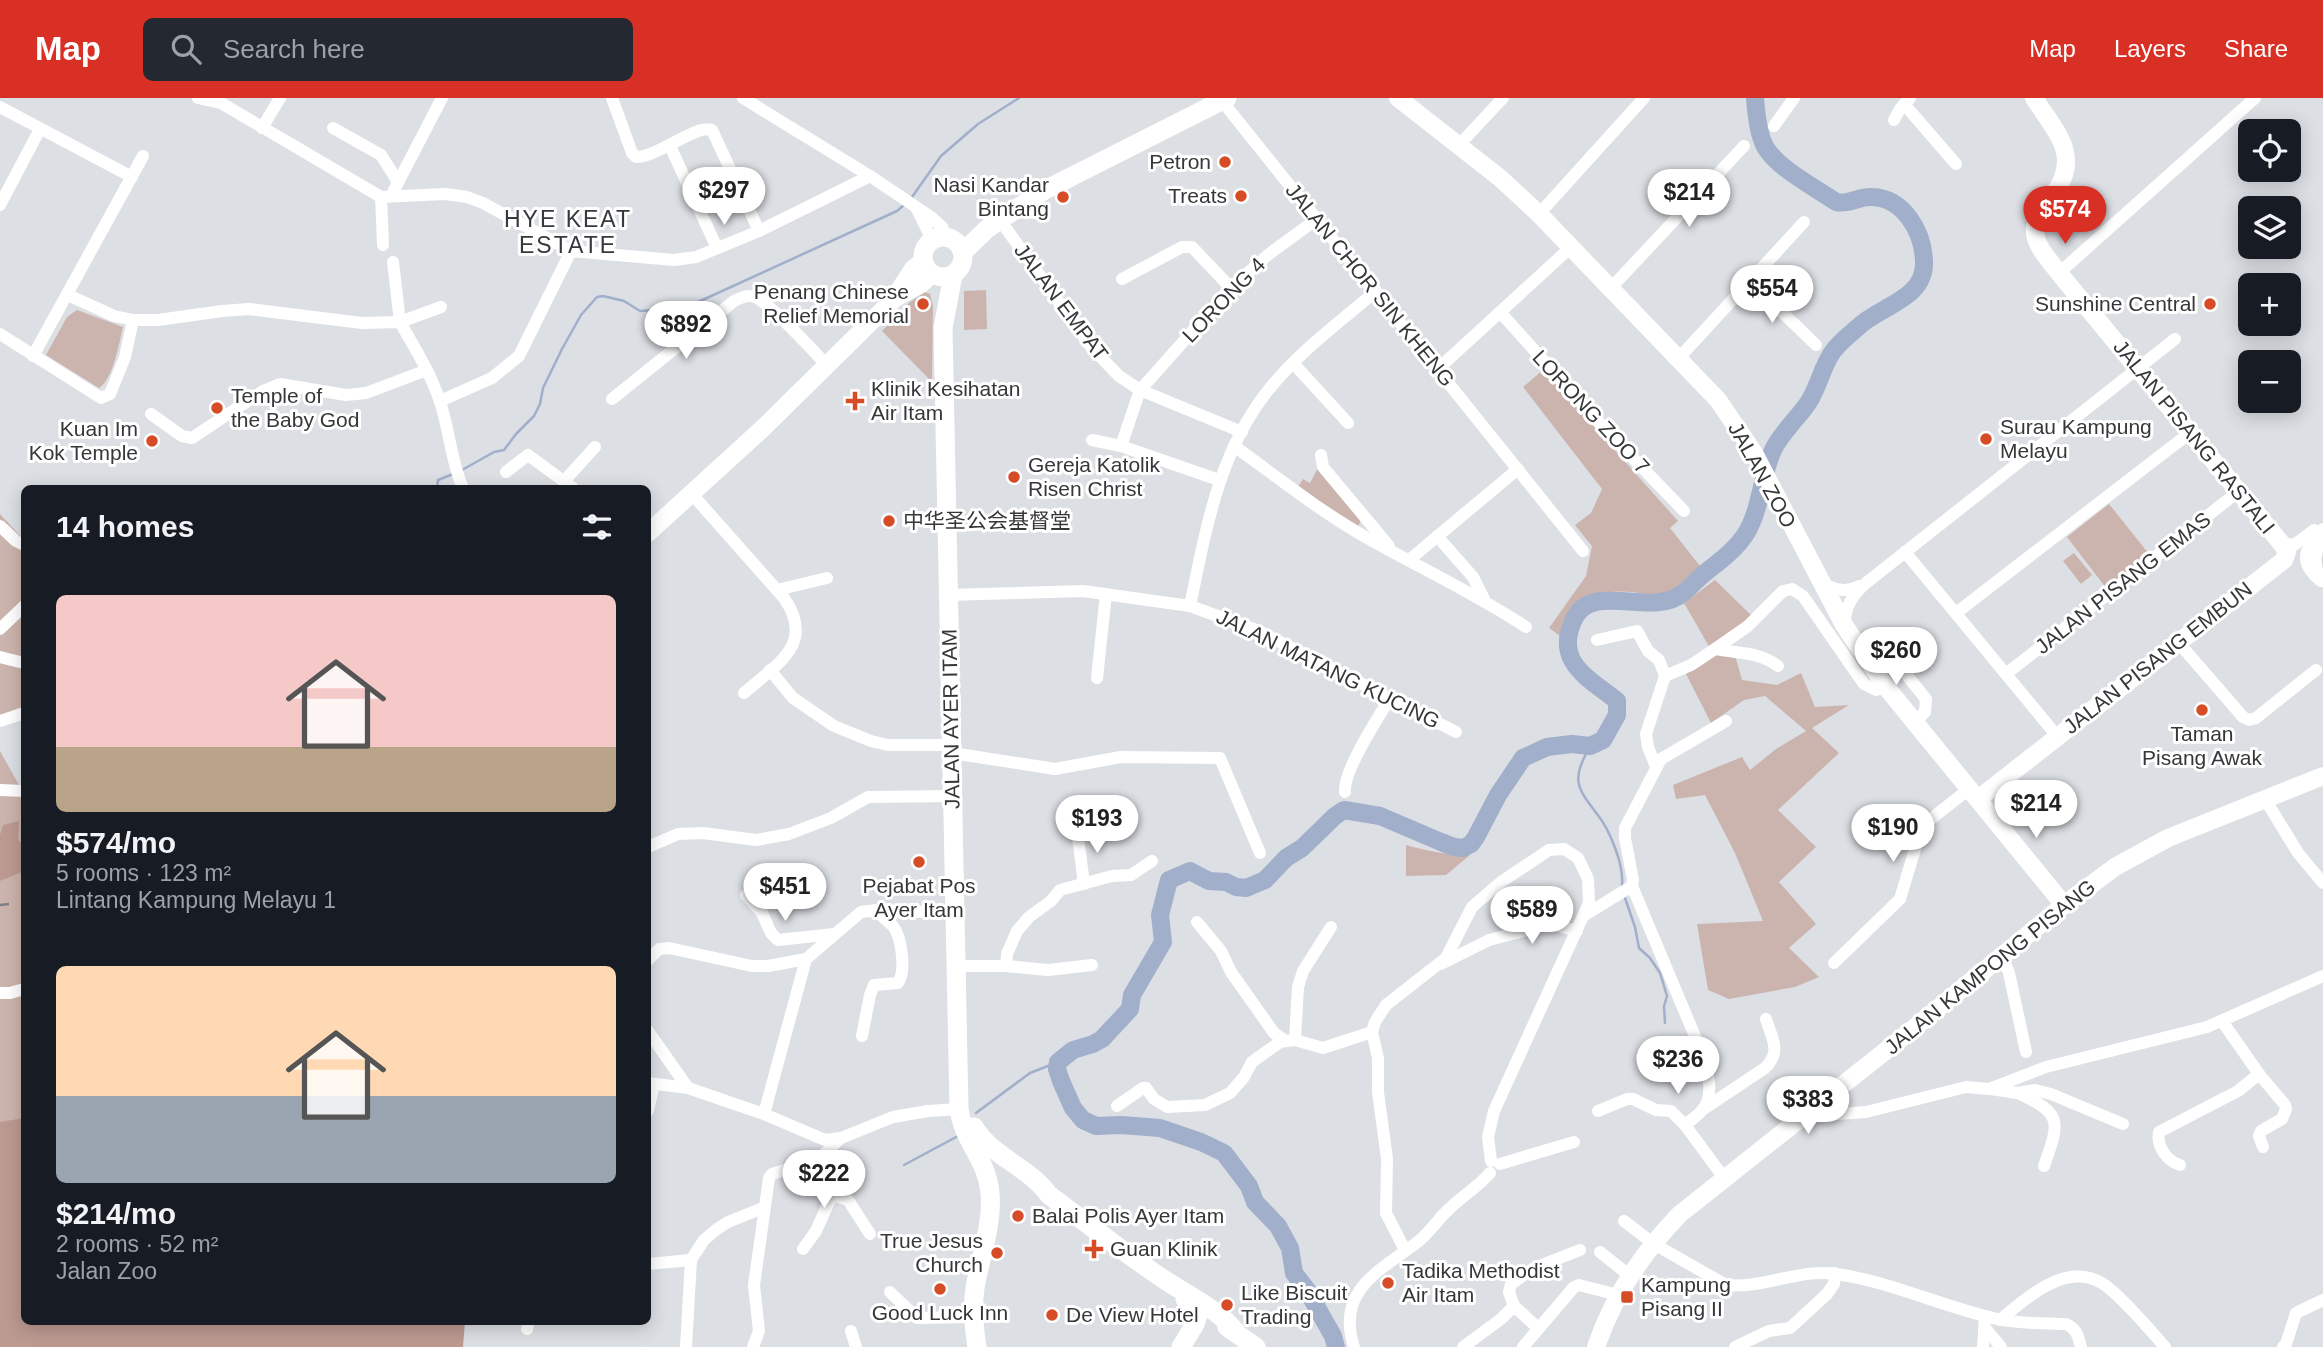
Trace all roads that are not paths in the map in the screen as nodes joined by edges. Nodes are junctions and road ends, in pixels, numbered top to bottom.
1 (198, 98) edge
2 (280, 98) edge
3 (442, 98) edge
4 (612, 98) edge
5 (743, 98) edge
6 (1398, 98) edge
7 (1503, 98) edge
8 (1644, 98) edge
9 (1794, 98) edge
10 (2034, 98) edge
11 (2255, 98) edge
12 (1224, 100) edge
13 (1907, 101) edge
14 (0, 107) edge
15 (1894, 120) dead end
16 (1774, 126) dead end
17 (262, 128) junction
18 (333, 128) dead end
19 (40, 129) junction
20 (1459, 145) junction
21 (670, 146) junction
22 (1744, 146) dead end
23 (143, 156) dead end
24 (1956, 164) dead end
25 (870, 176) junction
26 (132, 177) junction
27 (398, 182) junction
28 (386, 196) junction
29 (0, 205) edge
30 (1539, 214) junction
31 (1317, 219) junction
32 (1804, 222) dead end
33 (994, 224) junction
34 (759, 232) junction
35 (949, 243) junction
36 (383, 245) dead end
37 (1571, 247) junction
38 (717, 248) junction
39 (571, 251) junction
40 (393, 262) dead end
41 (936, 272) junction
42 (2059, 273) junction
43 (1122, 279) dead end
44 (1750, 281) junction
45 (1231, 288) junction
46 (1611, 289) junction
47 (1376, 291) junction
48 (68, 295) junction
49 (441, 307) dead end
50 (1500, 312) junction
51 (133, 320) junction
52 (400, 322) junction
53 (0, 334) edge
54 (2175, 339) dead end
55 (1816, 345) dead end
56 (33, 356) junction
57 (1678, 359) junction
58 (1293, 363) junction
59 (827, 365) junction
60 (1438, 368) junction
61 (2139, 369) junction
62 (427, 370) junction
63 (1140, 390) junction
64 (612, 399) dead end
65 (440, 401) junction
66 (151, 414) dead end
67 (1348, 423) dead end
68 (1241, 432) junction
69 (2191, 432) junction
70 (1091, 440) dead end
71 (1121, 446) junction
72 (1234, 446) junction
73 (595, 447) dead end
74 (1321, 454) dead end
75 (1518, 469) junction
76 (506, 472) dead end
77 (1219, 480) junction
78 (569, 484) edge
79 (462, 485) edge
80 (2239, 491) junction
81 (691, 494) junction
82 (1684, 511) dead end
83 (2323, 523) edge
84 (0, 526) edge
85 (2323, 528) edge
86 (651, 530) edge
87 (1437, 536) junction
88 (2323, 540) edge
89 (2281, 542) junction
90 (21, 544) edge
91 (1583, 551) dead end
92 (1394, 552) junction
93 (1905, 552) junction
94 (2311, 554) junction
95 (1409, 560) junction
96 (827, 578) dead end
97 (2322, 582) edge
98 (1822, 583) junction
99 (1866, 583) junction
100 (777, 590) junction
101 (1106, 594) junction
102 (948, 595) junction
103 (1484, 599) junction
104 (1190, 606) junction
105 (21, 609) edge
106 (1956, 613) junction
107 (1844, 625) junction
108 (1526, 627) dead end
109 (0, 629) edge
110 (1597, 640) dead end
111 (2178, 642) junction
112 (1715, 649) junction
113 (1888, 652) dead end
114 (0, 657) edge
115 (21, 662) edge
116 (1778, 666) dead end
117 (771, 670) junction
118 (2316, 670) dead end
119 (2006, 674) junction
120 (1665, 676) junction
121 (1097, 678) dead end
122 (1886, 687) junction
123 (744, 693) dead end
124 (1390, 698) junction
125 (21, 714) edge
126 (1726, 720) dead end
127 (0, 721) edge
128 (1914, 723) junction
129 (1456, 732) dead end
130 (2057, 736) junction
131 (951, 749) junction
132 (1656, 766) junction
133 (2323, 776) edge
134 (1345, 792) dead end
135 (1973, 794) junction
136 (953, 796) junction
137 (2265, 799) junction
138 (1077, 830) dead end
139 (651, 846) edge
140 (1260, 853) dead end
141 (1152, 861) dead end
142 (2098, 880) junction
143 (2323, 883) edge
144 (1084, 884) junction
145 (1626, 891) junction
146 (746, 895) dead end
147 (2064, 905) junction
148 (876, 910) junction
149 (955, 913) junction
150 (1585, 915) junction
151 (1197, 922) dead end
152 (1331, 927) dead end
153 (1577, 931) junction
154 (834, 934) junction
155 (2026, 936) junction
156 (2002, 956) junction
157 (651, 957) edge
158 (806, 959) junction
159 (1834, 963) dead end
160 (1092, 964) dead end
161 (956, 966) junction
162 (1006, 966) junction
163 (1437, 966) junction
164 (2323, 976) edge
165 (21, 990) edge
166 (0, 993) edge
167 (1766, 1018) dead end
168 (2222, 1021) junction
169 (1372, 1032) junction
170 (651, 1035) edge
171 (862, 1036) dead end
172 (1289, 1040) junction
173 (2026, 1052) dead end
174 (2259, 1074) junction
175 (651, 1083) edge
176 (688, 1088) junction
177 (1989, 1089) junction
178 (2017, 1093) junction
179 (1117, 1105) dead end
180 (1814, 1107) junction
181 (1704, 1108) junction
182 (959, 1109) junction
183 (1598, 1111) dead end
184 (764, 1114) junction
185 (2123, 1124) dead end
186 (1685, 1125) junction
187 (841, 1138) junction
188 (1574, 1142) dead end
189 (2263, 1147) dead end
190 (812, 1162) junction
191 (1493, 1166) junction
192 (2044, 1166) dead end
193 (2180, 1166) dead end
194 (1724, 1178) junction
195 (990, 1193) junction
196 (832, 1195) junction
197 (1049, 1195) junction
198 (763, 1208) junction
199 (1624, 1221) dead end
200 (870, 1234) dead end
201 (1654, 1244) junction
202 (803, 1249) dead end
203 (1405, 1250) junction
204 (1580, 1250) dead end
205 (1601, 1252) dead end
206 (691, 1260) junction
207 (651, 1264) edge
208 (1835, 1273) junction
209 (1630, 1276) junction
210 (1164, 1280) junction
211 (890, 1292) dead end
212 (1618, 1295) junction
213 (2323, 1300) edge
214 (1514, 1306) junction
215 (974, 1317) junction
216 (2000, 1320) junction
217 (1985, 1323) junction
218 (1538, 1328) junction
219 (851, 1331) dead end
220 (1236, 1332) junction
221 (1183, 1345) edge
222 (686, 1347) edge
223 (753, 1347) edge
224 (856, 1347) edge
225 (976, 1347) edge
226 (1256, 1347) edge
227 (1354, 1347) edge
228 (1462, 1347) edge
229 (1523, 1347) edge
230 (1596, 1347) edge
231 (1735, 1347) edge
232 (1983, 1347) edge
233 (2001, 1347) edge
234 (2081, 1347) edge
235 (2165, 1347) edge
236 (2283, 1347) edge

1 - 17 street
2 - 17 street
3 - 27 street
4 - 21 street
5 - 25 street
6 - 20 main road, JALAN ZOO
7 - 20 street
8 - 30 street
9 - 16 street
10 - 42 main road, JALAN PISANG RASTALI
11 - 42 street
12 - 31 street, JALAN CHOR SIN KHENG
12 - 33 main road
13 - 15 street
13 - 24 street
14 - 19 street
17 - 28 street
18 - 27 street
19 - 26 street
19 - 29 street
20 - 30 main road, JALAN ZOO
21 - 34 street
21 - 38 street
22 - 46 street
23 - 26 street
25 - 34 street
25 - 35 street
26 - 48 street
27 - 28 street
28 - 36 street
28 - 39 street
30 - 37 main road, JALAN ZOO
31 - 45 street, LORONG 4
31 - 47 street, JALAN CHOR SIN KHENG
32 - 44 street
33 - 35 main road
33 - 63 street, JALAN EMPAT
34 - 38 street
35 - 41 main road
35 - 41 main road
37 - 46 main road, JALAN ZOO
37 - 50 street
38 - 39 street
39 - 65 street
40 - 52 street
41 - 59 main road
41 - 102 main road, JALAN AYER ITAM
42 - 61 main road, JALAN PISANG RASTALI
43 - 45 street
44 - 55 street
44 - 57 street
45 - 63 street, LORONG 4
46 - 57 main road, JALAN ZOO
47 - 58 street
47 - 60 street, JALAN CHOR SIN KHENG
48 - 51 street
48 - 56 street
49 - 52 street
50 - 60 street
50 - 82 street, LORONG ZOO 7
51 - 52 street
51 - 56 street
52 - 62 street
53 - 56 street
54 - 61 street
57 - 98 main road, JALAN ZOO
58 - 67 street
58 - 68 street
59 - 64 street
59 - 81 main road
60 - 75 street, JALAN CHOR SIN KHENG
61 - 69 main road, JALAN PISANG RASTALI
61 - 93 street
62 - 65 street
62 - 66 street
63 - 68 street, JALAN EMPAT
63 - 71 street
65 - 79 street
68 - 72 street
69 - 80 main road, JALAN PISANG RASTALI
69 - 106 street
70 - 71 street
71 - 77 street
72 - 77 street
72 - 92 street
73 - 78 street
74 - 92 street
75 - 87 street
75 - 91 street, JALAN CHOR SIN KHENG
76 - 78 street
77 - 104 street
80 - 89 main road, JALAN PISANG RASTALI
80 - 119 street, JALAN PISANG EMAS
81 - 86 main road
81 - 100 street
83 - 89 street
84 - 90 street
85 - 94 street
87 - 95 street
87 - 103 street
88 - 94 street
89 - 111 main road, JALAN PISANG EMBUN
92 - 95 street
93 - 99 street
93 - 106 street
94 - 97 street
95 - 103 street
96 - 100 street
98 - 99 street
98 - 107 main road, JALAN ZOO
99 - 107 street
100 - 117 street
101 - 102 street, JALAN MATANG KUCING
101 - 104 street, JALAN MATANG KUCING
101 - 121 street
102 - 131 main road, JALAN AYER ITAM
103 - 108 street
104 - 124 street, JALAN MATANG KUCING
105 - 109 street
106 - 119 street
107 - 122 main road, JALAN ZOO
110 - 120 street
111 - 118 street
111 - 130 main road, JALAN PISANG EMBUN
112 - 116 street
112 - 120 street
112 - 122 street
113 - 128 street
114 - 115 street
117 - 123 street
117 - 131 street
119 - 130 street
120 - 132 street
122 - 128 main road, JALAN ZOO
124 - 129 street, JALAN MATANG KUCING
124 - 134 street
125 - 127 street
126 - 132 street
128 - 135 main road, JALAN ZOO
130 - 135 main road, JALAN PISANG EMBUN
131 - 136 main road, JALAN AYER ITAM
131 - 140 street
132 - 145 street
133 - 137 main road, JALAN KAMPONG PISANG
135 - 147 main road, JALAN ZOO
135 - 159 street
136 - 139 street
136 - 149 main road, JALAN AYER ITAM
137 - 142 main road, JALAN KAMPONG PISANG
137 - 143 street
138 - 144 street
141 - 144 street
142 - 147 main road, JALAN KAMPONG PISANG
142 - 155 main road
144 - 162 street
145 - 150 street
145 - 181 street
146 - 154 street
147 - 155 main road, JALAN KAMPONG PISANG
148 - 149 street
148 - 154 street
148 - 171 street
149 - 161 main road, JALAN AYER ITAM
150 - 153 street
150 - 163 street
151 - 172 street
152 - 172 street
153 - 163 street
153 - 191 street
154 - 158 street
155 - 156 main road, JALAN KAMPONG PISANG
156 - 173 street
156 - 180 main road, JALAN KAMPONG PISANG
157 - 158 street
158 - 184 street
160 - 162 street
161 - 162 street
161 - 182 main road, JALAN AYER ITAM
163 - 169 street
164 - 168 street
165 - 166 street
167 - 181 street
168 - 174 street
168 - 177 street
169 - 172 street
169 - 203 street
170 - 176 street
172 - 179 street
174 - 189 street
174 - 193 street
175 - 176 street
176 - 184 street
177 - 178 street
177 - 180 street
178 - 185 street
178 - 192 street
180 - 194 main road, JALAN KAMPONG PISANG
181 - 186 street
182 - 187 street
182 - 195 main road, JALAN AYER ITAM
182 - 197 main road
183 - 186 street
184 - 187 street
186 - 194 street
187 - 190 street
188 - 191 street
190 - 196 street
190 - 198 street
191 - 203 street
194 - 201 main road, JALAN KAMPONG PISANG
195 - 197 main road
195 - 215 main road
196 - 200 street
196 - 202 street
197 - 210 main road
198 - 206 street
198 - 223 street
199 - 201 street
201 - 208 street
201 - 209 main road, JALAN KAMPONG PISANG
203 - 227 street
204 - 214 street
205 - 209 street
206 - 207 street
206 - 222 street
208 - 217 street
208 - 231 street
209 - 212 main road, JALAN KAMPONG PISANG
210 - 220 main road
210 - 221 main road
211 - 215 street
212 - 218 street
212 - 230 main road, JALAN KAMPONG PISANG
213 - 236 street
214 - 218 street
214 - 228 street
215 - 225 main road
216 - 217 street
216 - 234 street
216 - 235 street
217 - 232 street
217 - 233 street
218 - 229 street
219 - 224 street
220 - 221 main road
220 - 226 main road

